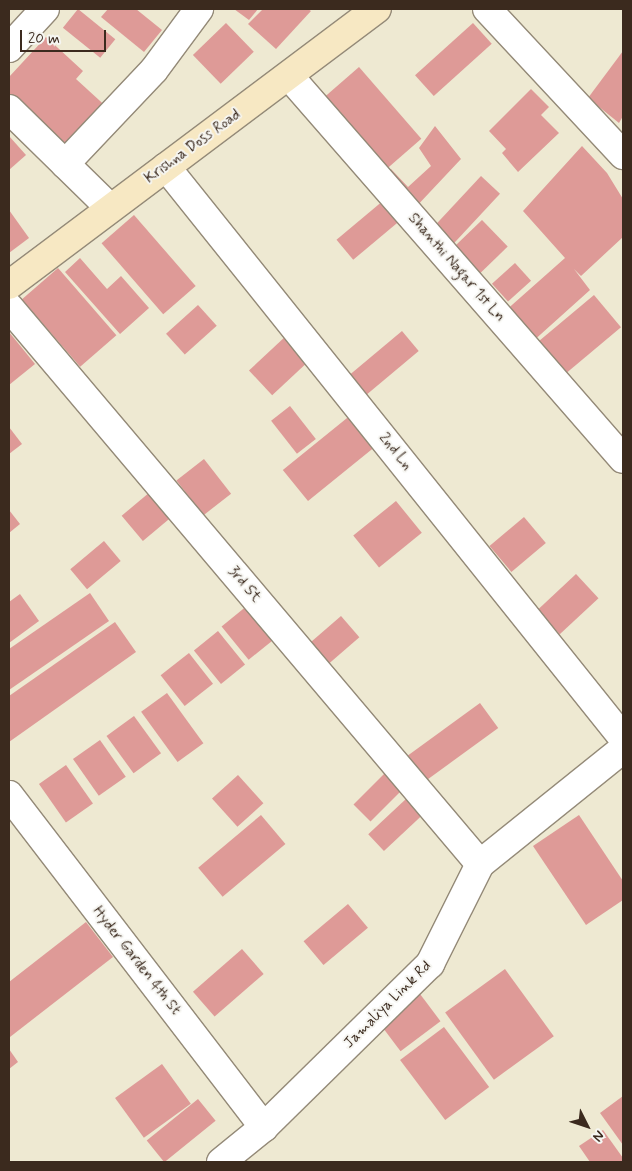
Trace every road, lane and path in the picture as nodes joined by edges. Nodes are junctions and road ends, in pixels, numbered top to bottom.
1 (45, 9) edge
2 (199, 9) edge
3 (377, 9) edge
4 (487, 9) edge
5 (9, 48) edge
6 (289, 76) junction
7 (9, 109) edge
8 (623, 156) edge
9 (65, 164) junction
10 (166, 166) junction
11 (109, 208) junction
12 (9, 285) edge
13 (9, 307) edge
14 (623, 459) edge
15 (623, 738) edge
16 (623, 749) edge
17 (9, 795) edge
18 (480, 864) junction
19 (264, 1127) junction
20 (221, 1162) edge

1 - 5 street
2 - 9 street
3 - 6 street, Krishna Doss Road
4 - 8 street
6 - 10 street, Krishna Doss Road
6 - 14 street, Shanthi Nagar 1st Ln
7 - 9 street
9 - 11 street
10 - 11 street, Krishna Doss Road
10 - 15 street, 2nd Ln
11 - 12 street, Krishna Doss Road
13 - 18 street, 3rd St
16 - 18 street, Jamaliya Link Rd
17 - 19 street, Hyder Garden 4th St
18 - 19 street, Jamaliya Link Rd
19 - 20 street, Jamaliya Link Rd

